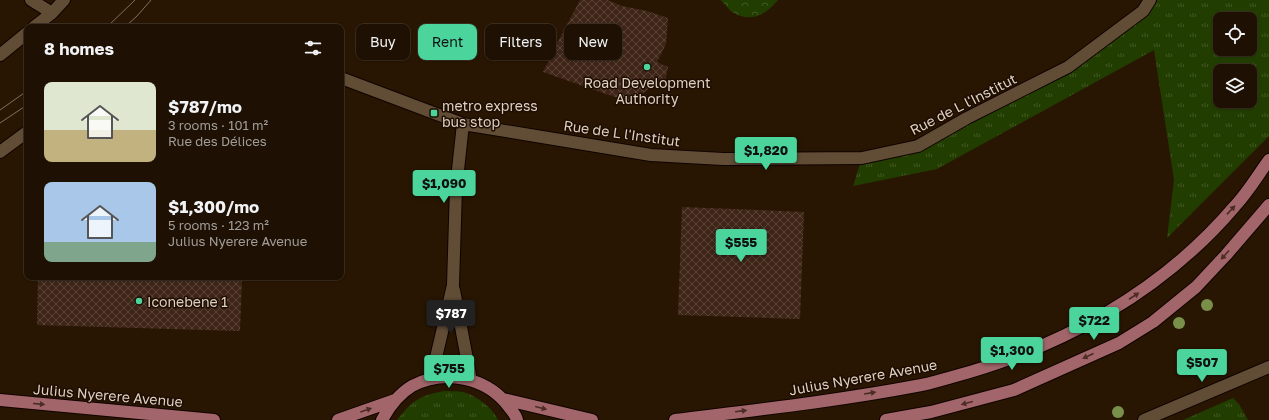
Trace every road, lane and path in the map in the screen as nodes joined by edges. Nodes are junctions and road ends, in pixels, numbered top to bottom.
1 (31, 0) edge
2 (64, 0) edge
3 (1150, 0) edge
4 (52, 13) junction
5 (38, 24) edge
6 (24, 35) edge
7 (0, 55) edge
8 (344, 79) edge
9 (463, 124) junction
10 (24, 134) edge
11 (0, 152) edge
12 (1269, 160) edge
13 (1269, 205) edge
14 (453, 285) junction
15 (1269, 367) edge
16 (431, 379) junction
17 (471, 380) junction
18 (503, 399) junction
19 (0, 400) edge
20 (395, 400) junction
21 (214, 420) edge
22 (338, 420) edge
23 (382, 420) edge
24 (517, 420) edge
25 (592, 420) edge
26 (675, 420) edge
27 (886, 420) edge
28 (1144, 420) edge

1 - 4 street
2 - 4 street
3 - 9 street, Rue de L l'Institut
4 - 5 street
6 - 7 street
8 - 9 street, Rue de L l'Institut
9 - 14 street
10 - 11 street
26 -> 12 main road, Julius Nyerere Avenue
13 -> 27 main road
14 - 16 street
14 - 17 street
15 - 28 street
16 - 17 main road
16 - 20 main road
17 - 18 main road
18 - 24 main road
18 -> 25 main road
19 -> 21 main road, Julius Nyerere Avenue
22 -> 20 main road
20 - 23 main road

